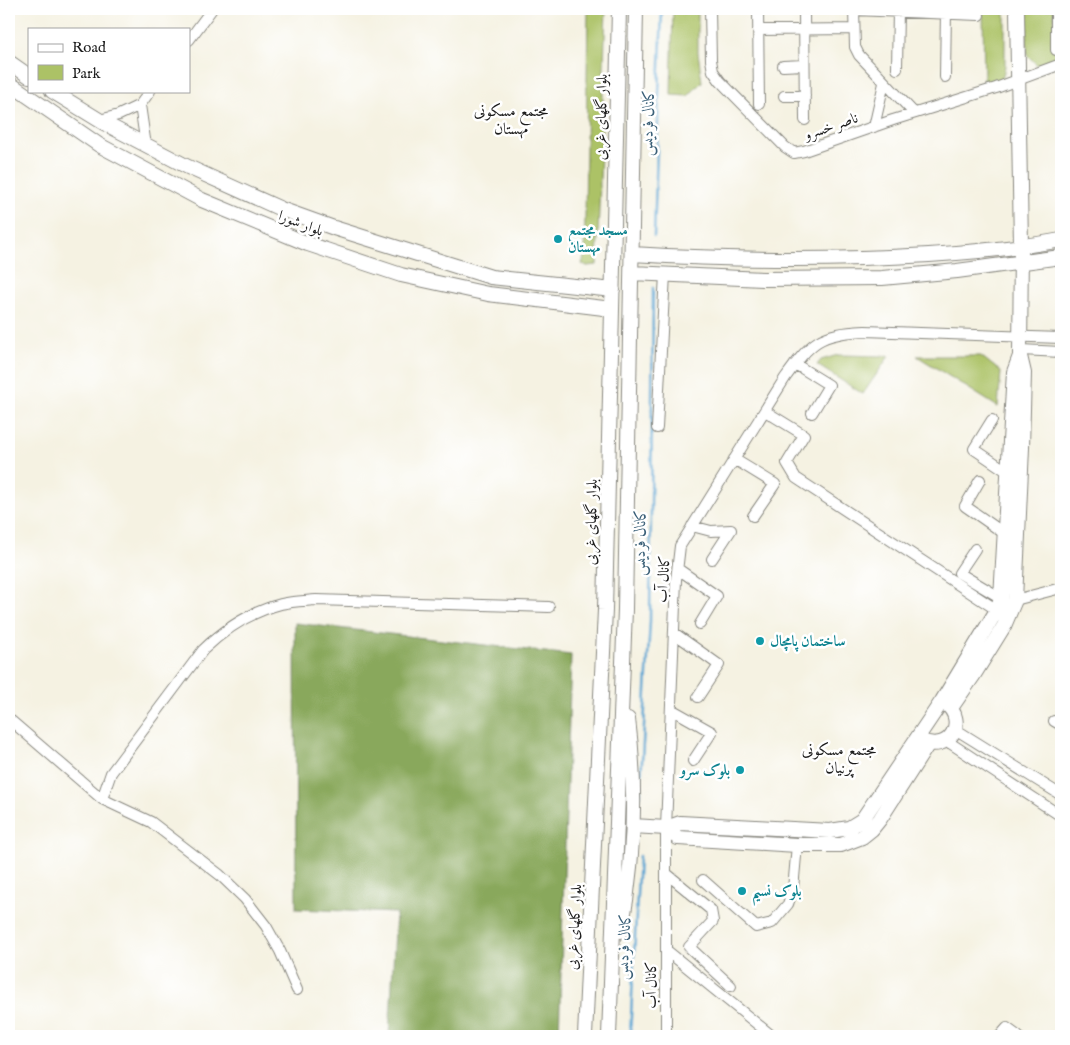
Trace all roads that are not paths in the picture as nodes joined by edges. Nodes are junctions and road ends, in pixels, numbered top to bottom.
1 (212, 9) edge
2 (619, 9) edge
3 (636, 9) edge
4 (710, 9) edge
5 (758, 9) edge
6 (804, 9) edge
7 (854, 9) edge
8 (1017, 9) edge
9 (1056, 9) edge
10 (898, 10) edge
11 (946, 11) edge
12 (979, 15) dead end
13 (854, 29) junction
14 (758, 30) junction
15 (804, 30) junction
16 (190, 39) edge
17 (1056, 50) dead end
18 (9, 62) edge
19 (1061, 64) edge
20 (804, 65) junction
21 (783, 66) dead end
22 (897, 69) dead end
23 (28, 75) edge
24 (945, 77) dead end
25 (1018, 80) junction
26 (9, 83) edge
27 (884, 83) junction
28 (54, 92) edge
29 (149, 92) edge
30 (784, 96) dead end
31 (804, 96) junction
32 (759, 104) dead end
33 (140, 105) junction
34 (634, 111) junction
35 (617, 113) junction
36 (914, 113) junction
37 (99, 120) junction
38 (805, 120) dead end
39 (874, 127) junction
40 (146, 146) junction
41 (1061, 240) edge
42 (1021, 246) junction
43 (632, 254) junction
44 (666, 256) junction
45 (1061, 257) edge
46 (1021, 263) junction
47 (632, 273) junction
48 (664, 274) junction
49 (613, 290) junction
50 (612, 309) junction
51 (1061, 338) edge
52 (1020, 347) junction
53 (1061, 352) edge
54 (795, 364) junction
55 (765, 410) junction
56 (812, 413) dead end
57 (992, 420) dead end
58 (657, 428) dead end
59 (734, 459) junction
60 (609, 460) junction
61 (628, 461) junction
62 (1008, 472) junction
63 (980, 480) dead end
64 (753, 516) dead end
65 (692, 526) junction
66 (1005, 534) junction
67 (975, 549) dead end
68 (712, 559) dead end
69 (678, 569) junction
70 (1061, 588) edge
71 (1004, 603) junction
72 (549, 607) dead end
73 (700, 624) dead end
74 (674, 634) junction
75 (623, 675) junction
76 (698, 697) dead end
77 (946, 704) junction
78 (671, 709) junction
79 (9, 719) edge
80 (955, 729) junction
81 (923, 741) junction
82 (947, 741) junction
83 (693, 761) dead end
84 (1061, 795) edge
85 (102, 799) junction
86 (1061, 816) edge
87 (633, 826) junction
88 (666, 828) junction
89 (797, 845) junction
90 (667, 874) junction
91 (703, 880) dead end
92 (666, 950) junction
93 (612, 976) junction
94 (731, 986) dead end
95 (297, 990) dead end
96 (586, 1036) edge
97 (609, 1036) edge
98 (666, 1036) edge
99 (772, 1036) edge
100 (1000, 1036) edge
101 (1018, 1036) edge

1 - 16 street
2 - 35 main road, بلوار گلهای غربی
3 - 34 main road
4 - 39 street, ناصر خسرو
5 - 14 street
6 - 15 street
7 - 10 street
7 - 13 street
8 - 25 main road
9 - 17 street
10 - 11 street
10 - 22 street
11 - 12 street
11 - 24 street
13 - 15 street
13 - 27 street
14 - 15 street
14 - 32 street
15 - 20 street
18 - 23 main road
19 - 25 street, ناصر خسرو
20 - 21 street
20 - 31 street
25 - 36 street, ناصر خسرو
25 - 42 main road
26 - 50 main road, بلوار شورا
27 - 36 street
27 - 39 street
28 - 37 main road, بلوار شورا
29 - 33 street
30 - 31 street
31 - 38 street
33 - 37 street
33 - 40 street
34 - 35 main road
34 - 43 main road
35 - 49 main road, بلوار گلهای غربی
36 - 39 street, ناصر خسرو
37 - 40 main road, بلوار شورا
40 - 49 main road, بلوار شورا
41 - 42 main road
42 - 44 main road
42 - 46 main road
43 - 44 main road
43 - 47 main road
44 - 48 main road
45 - 46 main road
46 - 48 main road
46 - 52 main road
47 - 48 main road
47 - 61 main road
48 - 58 street
49 - 50 main road, بلوار گلهای غربی
50 - 60 main road, بلوار گلهای غربی
51 - 52 street
52 - 53 street
52 - 54 street, کانال آب
52 - 62 main road
52 - 71 main road
54 - 55 street, کانال آب
54 - 56 street
55 - 59 street, کانال آب
55 - 71 street
57 - 62 street
59 - 64 street
59 - 65 street, کانال آب
60 - 61 main road
60 - 96 main road, بلوار گلهای غربی
61 - 75 main road
62 - 66 main road
63 - 66 street
65 - 68 street
65 - 69 street, کانال آب
66 - 71 main road
67 - 71 street
69 - 73 street
69 - 74 street, کانال آب
70 - 71 street
71 - 77 main road
71 - 77 main road
72 - 85 street
74 - 76 street
74 - 78 street, کانال آب
75 - 87 main road
75 - 93 main road
77 - 80 main road
77 - 81 main road
78 - 83 street
78 - 88 street, کانال آب
79 - 85 street
80 - 82 main road
80 - 84 street
81 - 82 main road
81 - 88 main road
81 - 89 main road
82 - 86 street
85 - 95 street
87 - 88 main road
87 - 93 main road
88 - 89 main road
88 - 90 street, کانال آب
89 - 91 street
90 - 92 street, کانال آب
90 - 94 street
92 - 98 street, کانال آب
92 - 99 street
93 - 97 main road
100 - 101 street

